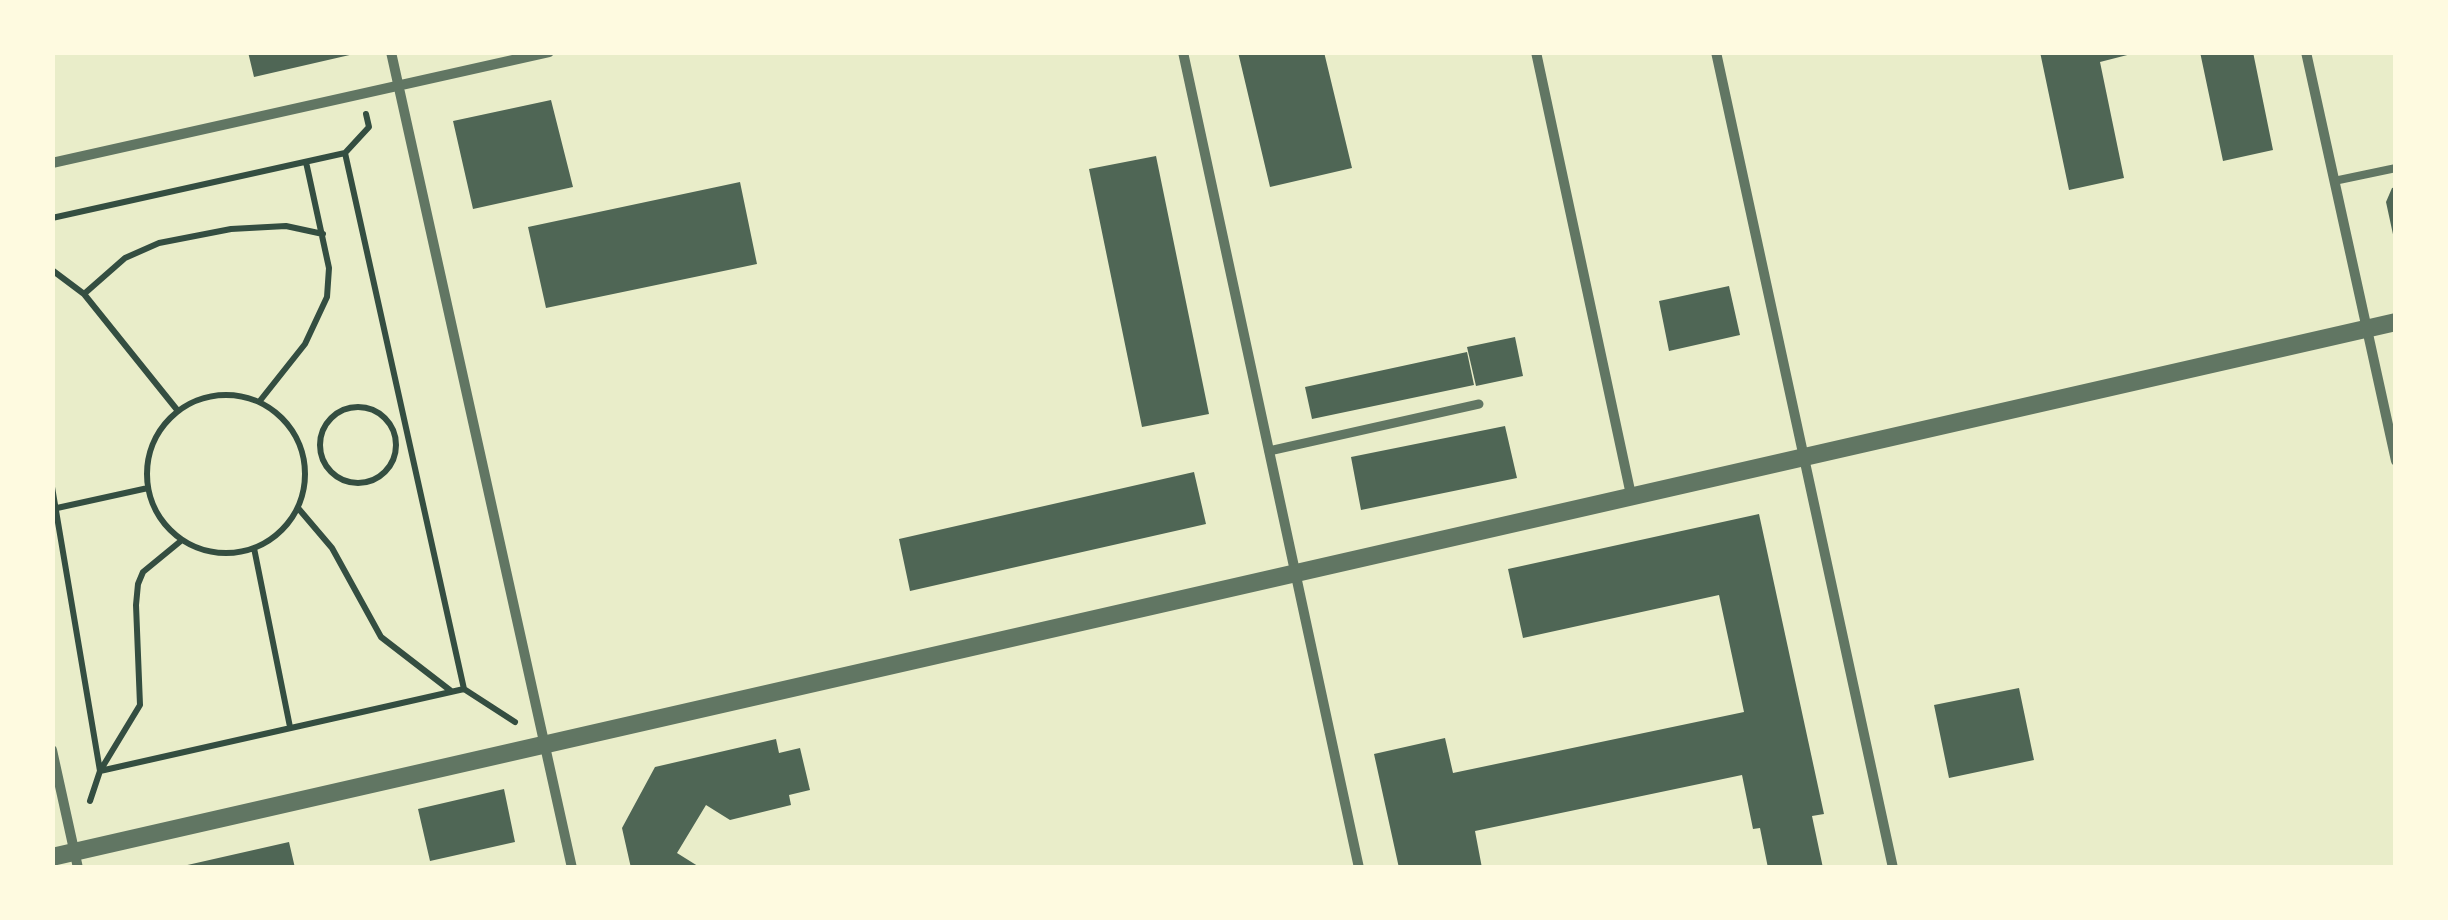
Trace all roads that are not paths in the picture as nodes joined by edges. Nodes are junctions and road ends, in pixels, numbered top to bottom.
1 (392, 52) edge
2 (549, 52) edge
3 (1183, 52) edge
4 (1536, 52) edge
5 (1716, 52) edge
6 (2306, 52) edge
7 (399, 87) junction
8 (52, 164) edge
9 (2396, 168) edge
10 (2334, 181) junction
11 (2396, 322) edge
12 (2366, 328) junction
13 (1479, 404) dead end
14 (1270, 451) junction
15 (1804, 456) junction
16 (2396, 461) edge
17 (1631, 495) junction
18 (1295, 571) junction
19 (544, 742) junction
20 (52, 750) edge
21 (52, 857) edge
22 (76, 860) edge
23 (572, 868) edge
24 (1359, 868) edge
25 (1892, 868) edge

1 - 7 street
2 - 7 street
3 - 14 street
4 - 17 street
5 - 15 street
6 - 10 street
7 - 8 street
7 - 19 street
9 - 10 lane
10 - 12 street
11 - 12 street
12 - 15 street
12 - 16 street
13 - 14 street
14 - 18 street
15 - 17 street
15 - 25 street
17 - 18 street
18 - 19 street
18 - 24 street
19 - 22 street
19 - 23 street
20 - 22 street
21 - 22 street

